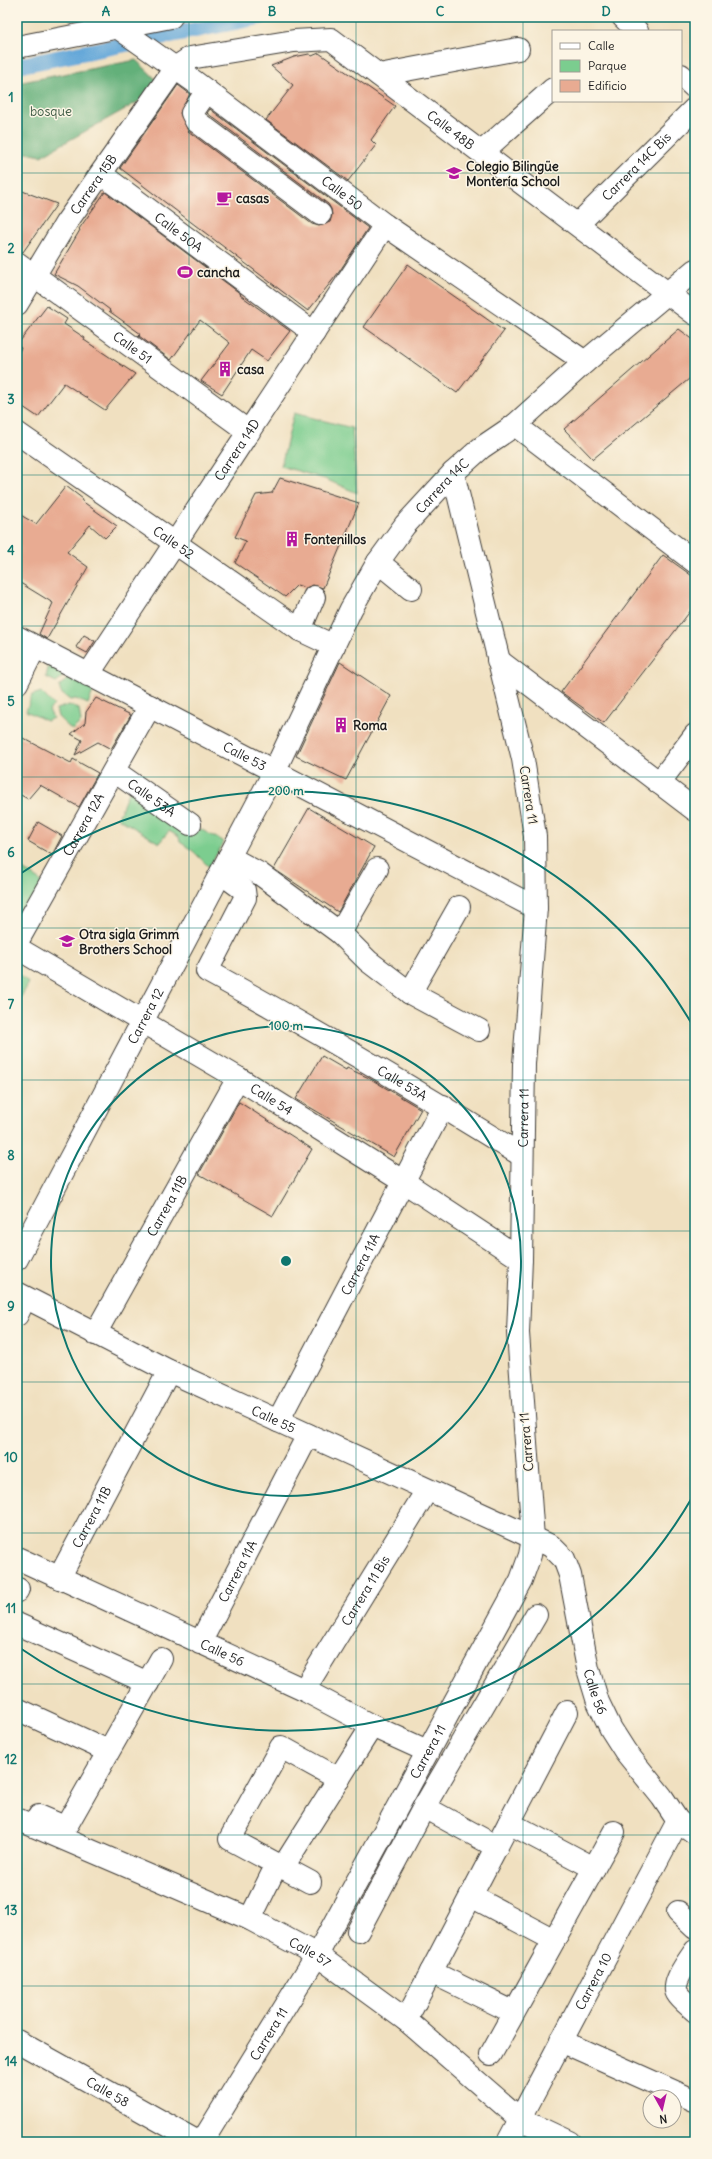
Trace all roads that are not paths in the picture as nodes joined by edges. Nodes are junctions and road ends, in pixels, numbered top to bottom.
1 (171, 17) edge
2 (114, 25) edge
3 (17, 47) edge
4 (518, 49) dead end
5 (183, 63) junction
6 (379, 75) junction
7 (682, 75) edge
8 (201, 87) junction
9 (695, 88) edge
10 (552, 90) edge
11 (695, 108) edge
12 (482, 152) junction
13 (101, 174) junction
14 (320, 214) dead end
15 (578, 224) junction
16 (386, 225) junction
17 (25, 268) edge
18 (695, 270) edge
19 (668, 293) junction
20 (17, 304) edge
21 (695, 314) edge
22 (314, 333) junction
23 (586, 362) junction
24 (515, 425) junction
25 (249, 432) junction
26 (17, 433) edge
27 (453, 473) junction
28 (175, 544) junction
29 (378, 562) junction
30 (695, 562) edge
31 (411, 589) dead end
32 (314, 597) dead end
33 (300, 630) junction
34 (26, 642) edge
35 (334, 646) junction
36 (498, 660) junction
37 (88, 675) junction
38 (17, 683) edge
39 (150, 706) junction
40 (695, 735) edge
41 (114, 771) junction
42 (274, 772) junction
43 (660, 783) junction
44 (695, 810) edge
45 (190, 824) dead end
46 (225, 865) junction
47 (377, 868) dead end
48 (459, 907) dead end
49 (536, 908) junction
50 (340, 933) junction
51 (17, 942) edge
52 (17, 948) edge
53 (410, 993) junction
54 (142, 1022) junction
55 (479, 1030) dead end
56 (238, 1078) junction
57 (443, 1106) junction
58 (521, 1155) junction
59 (404, 1182) junction
60 (17, 1259) edge
61 (521, 1259) junction
62 (20, 1302) edge
63 (95, 1334) junction
64 (169, 1372) junction
65 (278, 1422) junction
66 (308, 1435) junction
67 (427, 1490) junction
68 (533, 1538) junction
69 (17, 1558) edge
70 (59, 1578) junction
71 (536, 1615) dead end
72 (17, 1624) edge
73 (200, 1644) junction
74 (161, 1659) dead end
75 (148, 1683) junction
76 (304, 1690) junction
77 (17, 1709) edge
78 (567, 1712) dead end
79 (372, 1726) junction
80 (108, 1751) junction
81 (427, 1751) junction
82 (339, 1779) junction
83 (424, 1806) junction
84 (17, 1808) edge
85 (17, 1819) edge
86 (509, 1824) junction
87 (687, 1827) edge
88 (614, 1832) dead end
89 (497, 1847) junction
90 (280, 1866) junction
91 (594, 1868) junction
92 (310, 1882) dead end
93 (471, 1896) junction
94 (678, 1912) dead end
95 (250, 1919) junction
96 (695, 1928) edge
97 (358, 1932) dead end
98 (554, 1940) junction
99 (695, 1951) edge
100 (317, 1955) junction
101 (431, 1972) junction
102 (695, 2011) edge
103 (513, 2012) junction
104 (406, 2020) junction
105 (561, 2041) junction
106 (17, 2042) edge
107 (491, 2054) dead end
108 (693, 2100) dead end
109 (520, 2119) junction
110 (198, 2142) edge
111 (202, 2142) edge
112 (508, 2142) edge
113 (568, 2142) edge

1 - 2 street
2 - 3 street
2 - 5 street, Calle 50
4 - 6 street
5 - 6 street, Calle 48B
5 - 8 street, Calle 50
5 - 13 street, Carrera 15B
6 - 12 street, Calle 48B
7 - 9 street
8 - 14 street
8 - 16 street, Calle 50
10 - 12 street
11 - 15 street, Carrera 14C Bis
12 - 15 street, Calle 48B
13 - 17 street, Carrera 15B
13 - 22 street, Calle 50A
15 - 19 street, Calle 48B
16 - 22 street, Carrera 14D
16 - 23 street, Calle 50
17 - 20 street, Carrera 15B
17 - 25 street, Calle 51
18 - 19 street, Carrera 14C
19 - 21 street, Calle 48B
19 - 23 street, Carrera 14C
22 - 25 street, Carrera 14D
23 - 24 street, Carrera 14C
24 - 27 street, Carrera 14C
24 - 30 street
25 - 28 street, Carrera 14D
26 - 28 street, Calle 52
27 - 29 street, Carrera 14C
27 - 36 street, Carrera 11
28 - 33 street, Calle 52
28 - 37 street, Carrera 14D
29 - 31 street
29 - 35 street, Carrera 14C
32 - 33 street
33 - 35 street, Calle 52
34 - 37 street, Calle 53
34 - 38 street
35 - 42 street, Carrera 14C
36 - 43 street
36 - 49 street, Carrera 11
37 - 39 street, Calle 53
39 - 41 street, Carrera 12A
39 - 42 street, Calle 53
40 - 43 street
41 - 45 street, Calle 53A
41 - 51 street, Carrera 12A
42 - 46 street, Carrera 12
42 - 49 street, Calle 53
43 - 44 street
46 - 50 street
46 - 54 street, Carrera 12
46 - 57 street, Calle 53A
47 - 50 street
48 - 53 street
49 - 58 street, Carrera 11
50 - 53 street
52 - 54 street, Calle 54
53 - 55 street
54 - 56 street, Calle 54
54 - 60 street, Carrera 12
56 - 59 street, Calle 54
56 - 63 street, Carrera 11B
57 - 58 street, Calle 53A
57 - 59 street, Carrera 11A
58 - 61 street, Carrera 11
59 - 61 street, Calle 54
59 - 65 street, Carrera 11A
61 - 68 street, Carrera 11
62 - 63 street, Calle 55
63 - 64 street, Calle 55
64 - 65 street, Calle 55
64 - 70 street, Carrera 11B
65 - 66 street, Calle 55
66 - 67 street, Calle 55
66 - 73 street, Carrera 11A
67 - 68 street, Calle 55
67 - 76 street, Carrera 11 Bis
68 - 81 street, Carrera 11
68 - 87 street, Calle 56
69 - 70 street, Calle 56
70 - 73 street, Calle 56
71 - 83 street
72 - 75 street
73 - 76 street, Calle 56
74 - 75 street
75 - 80 street
76 - 79 street, Calle 56
77 - 80 street
78 - 86 street
79 - 81 street, Calle 56
79 - 82 street
80 - 84 street
81 - 100 street, Carrera 11
82 - 90 street
82 - 90 street
83 - 89 street
83 - 97 street
85 - 95 street, Calle 57
86 - 89 street
86 - 91 street
87 - 105 street, Carrera 10
88 - 91 street
89 - 93 street
90 - 92 street
90 - 95 street
91 - 98 street
93 - 98 street
93 - 101 street
94 - 96 street
95 - 100 street, Calle 57
98 - 103 street
99 - 102 street
100 - 104 street, Calle 57
100 - 111 street, Carrera 11
101 - 103 street
101 - 104 street
103 - 107 street
104 - 109 street, Calle 57
105 - 108 street
105 - 109 street, Carrera 10
106 - 110 street, Calle 58
109 - 112 street, Carrera 10
109 - 113 street, Calle 57

